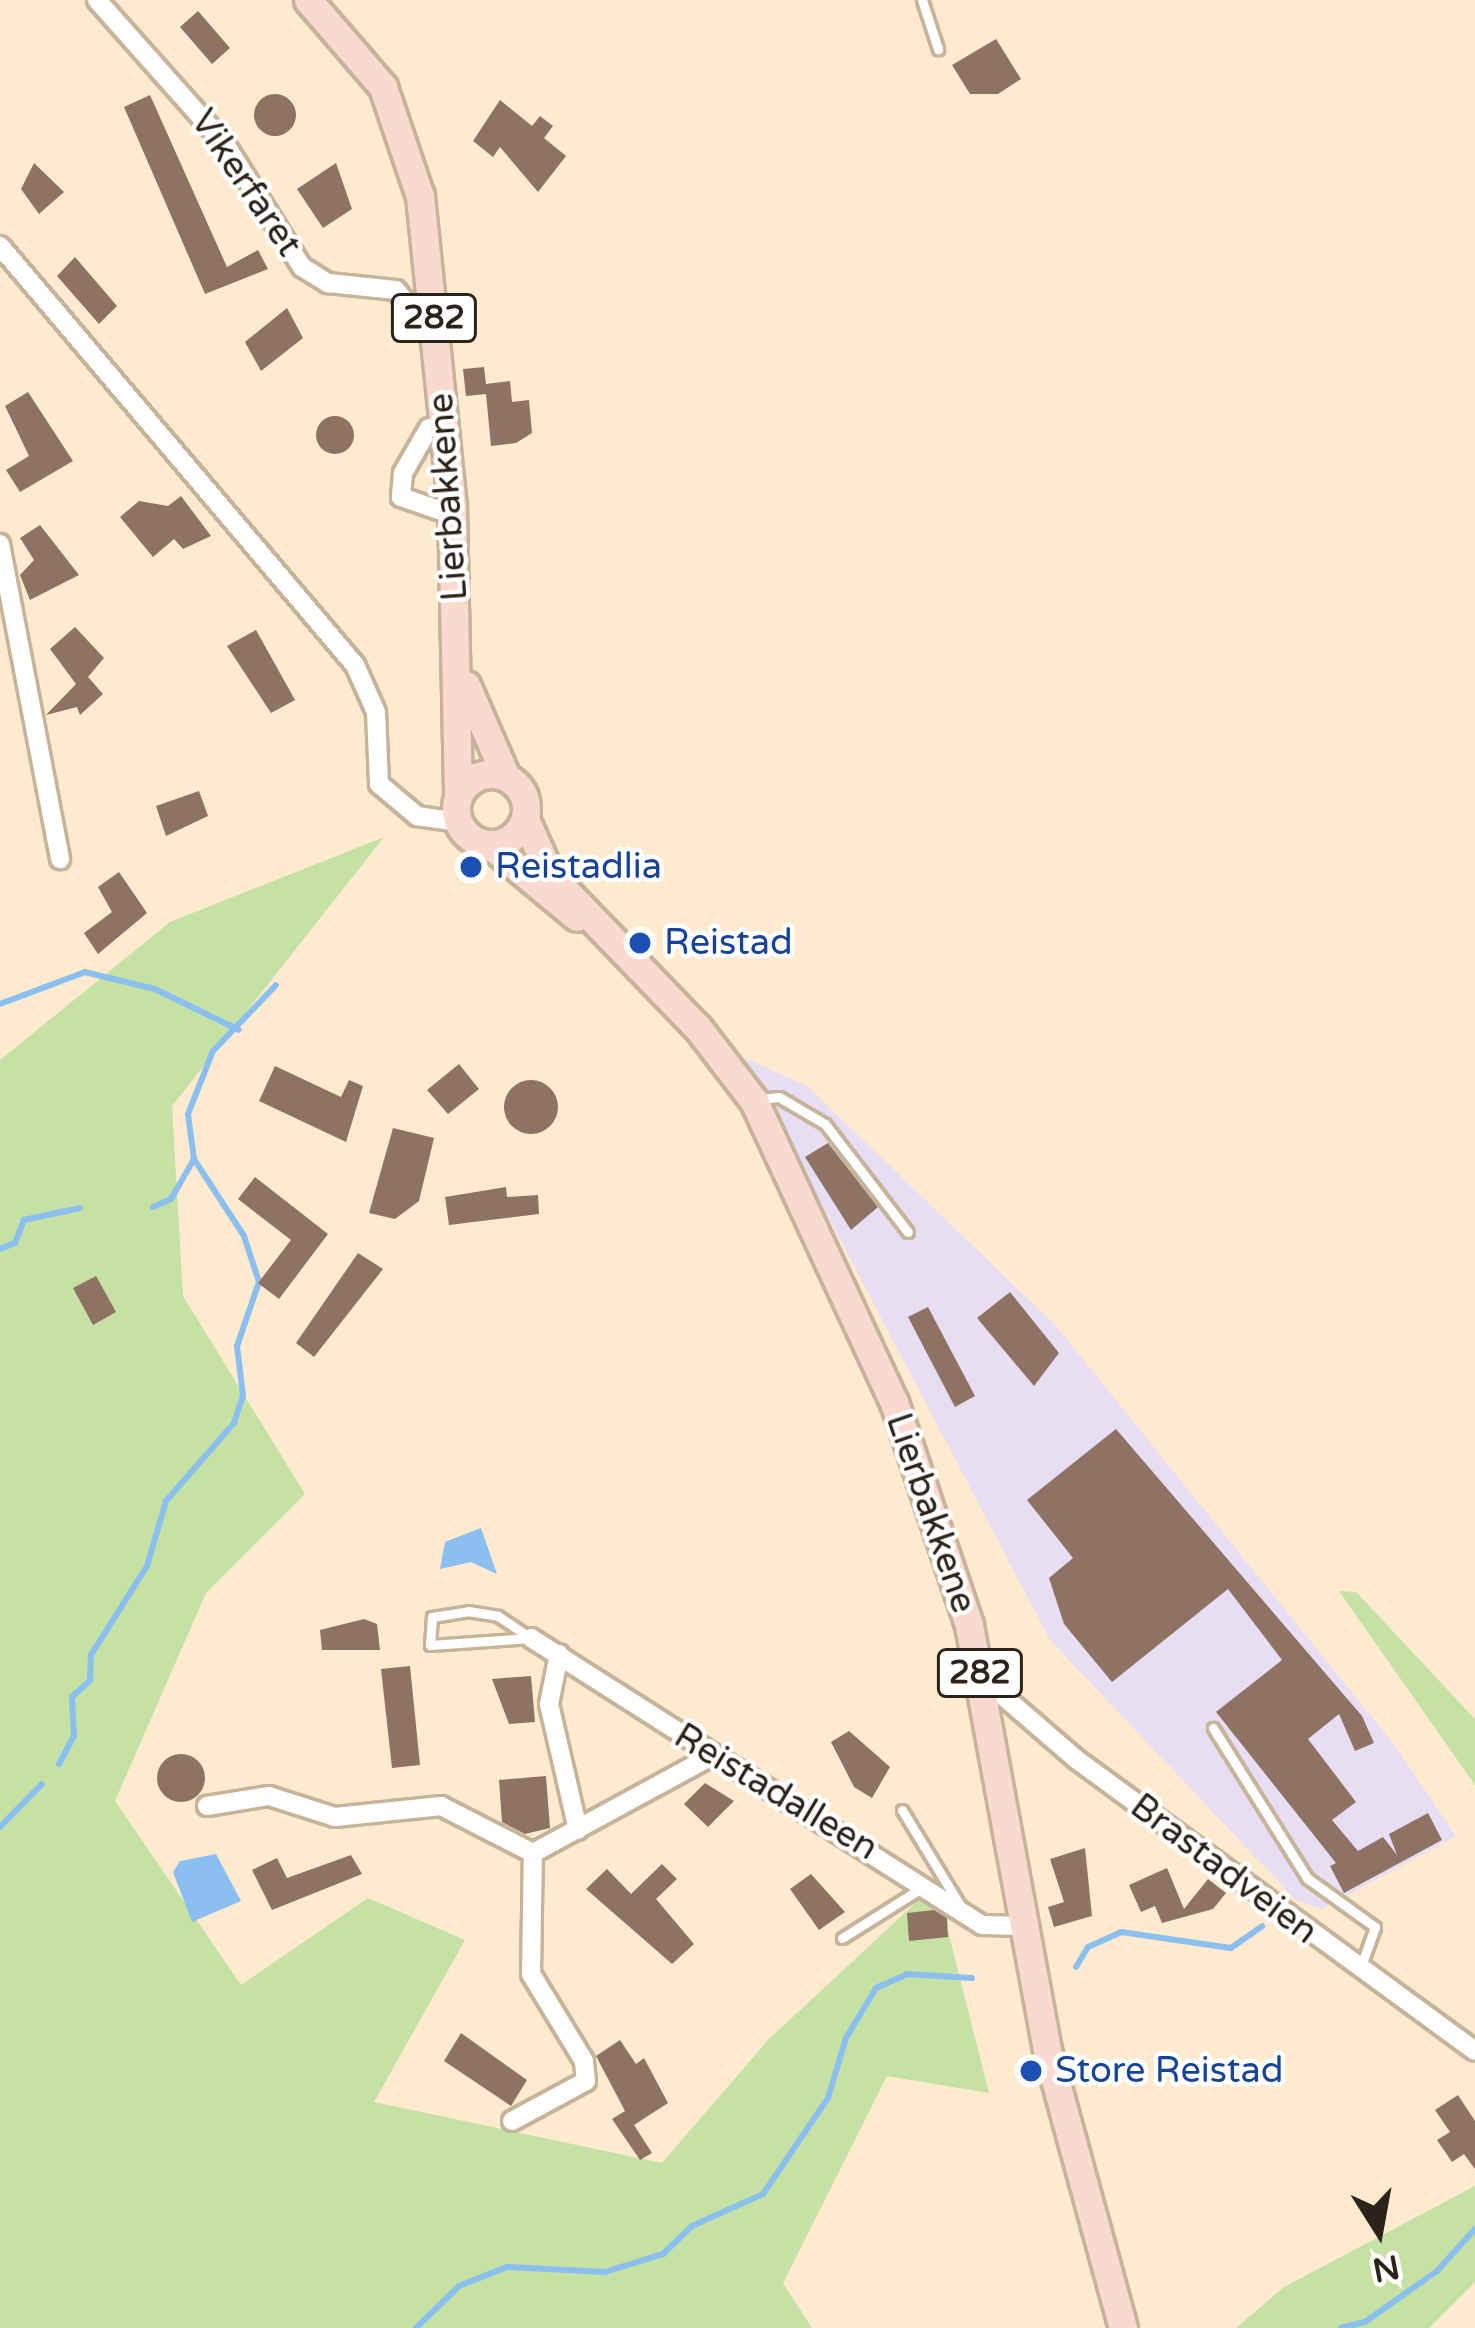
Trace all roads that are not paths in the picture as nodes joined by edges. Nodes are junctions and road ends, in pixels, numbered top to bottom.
1 (97, 0) edge
2 (308, 0) edge
3 (922, 0) edge
4 (938, 50) dead end
5 (0, 246) edge
6 (418, 318) dead end
7 (429, 428) dead end
8 (453, 515) junction
9 (0, 544) edge
10 (460, 670) junction
11 (506, 777) junction
12 (458, 809) junction
13 (525, 818) junction
14 (489, 844) junction
15 (60, 859) dead end
16 (587, 921) junction
17 (754, 1101) junction
18 (908, 1232) dead end
19 (531, 1638) junction
20 (559, 1654) junction
21 (981, 1677) junction
22 (1213, 1728) dead end
23 (712, 1756) junction
24 (207, 1807) dead end
25 (902, 1810) dead end
26 (578, 1830) junction
27 (533, 1853) junction
28 (928, 1886) junction
29 (964, 1912) junction
30 (1025, 1925) junction
31 (842, 1938) dead end
32 (1359, 1968) junction
33 (1475, 2051) edge
34 (512, 2121) dead end
35 (1123, 2328) edge

1 - 6 street, Vikerfaret
2 - 8 main road, Lierbakkene / 282
3 - 4 lane
5 - 12 street
7 - 8 street
8 - 10 main road, Lierbakkene / 282
9 - 15 street
10 - 11 main road, Lierbakkene / 282
10 - 12 main road, Lierbakkene / 282
11 - 12 main road
11 - 13 main road, 282
12 - 14 main road, 282
13 - 14 main road
13 - 16 main road, Lierbakkene / 282
14 - 16 main road, Lierbakkene / 282
16 - 17 main road, Lierbakkene / 282
17 - 18 lane
17 - 21 main road, Lierbakkene / 282
19 - 19 lane, Reistadalleen
19 - 20 street, Reistadalleen
20 - 23 street, Reistadalleen
20 - 26 street
21 - 30 main road, Lierbakkene / 282
21 - 32 street, Brastadveien
22 - 32 lane
23 - 26 street
23 - 28 street, Reistadalleen
24 - 27 street
25 - 29 lane
26 - 27 street
27 - 34 street
28 - 29 street, Reistadalleen
28 - 31 lane
29 - 30 street, Reistadalleen
30 - 35 main road, Lierbakkene / 282
32 - 33 street, Brastadveien

